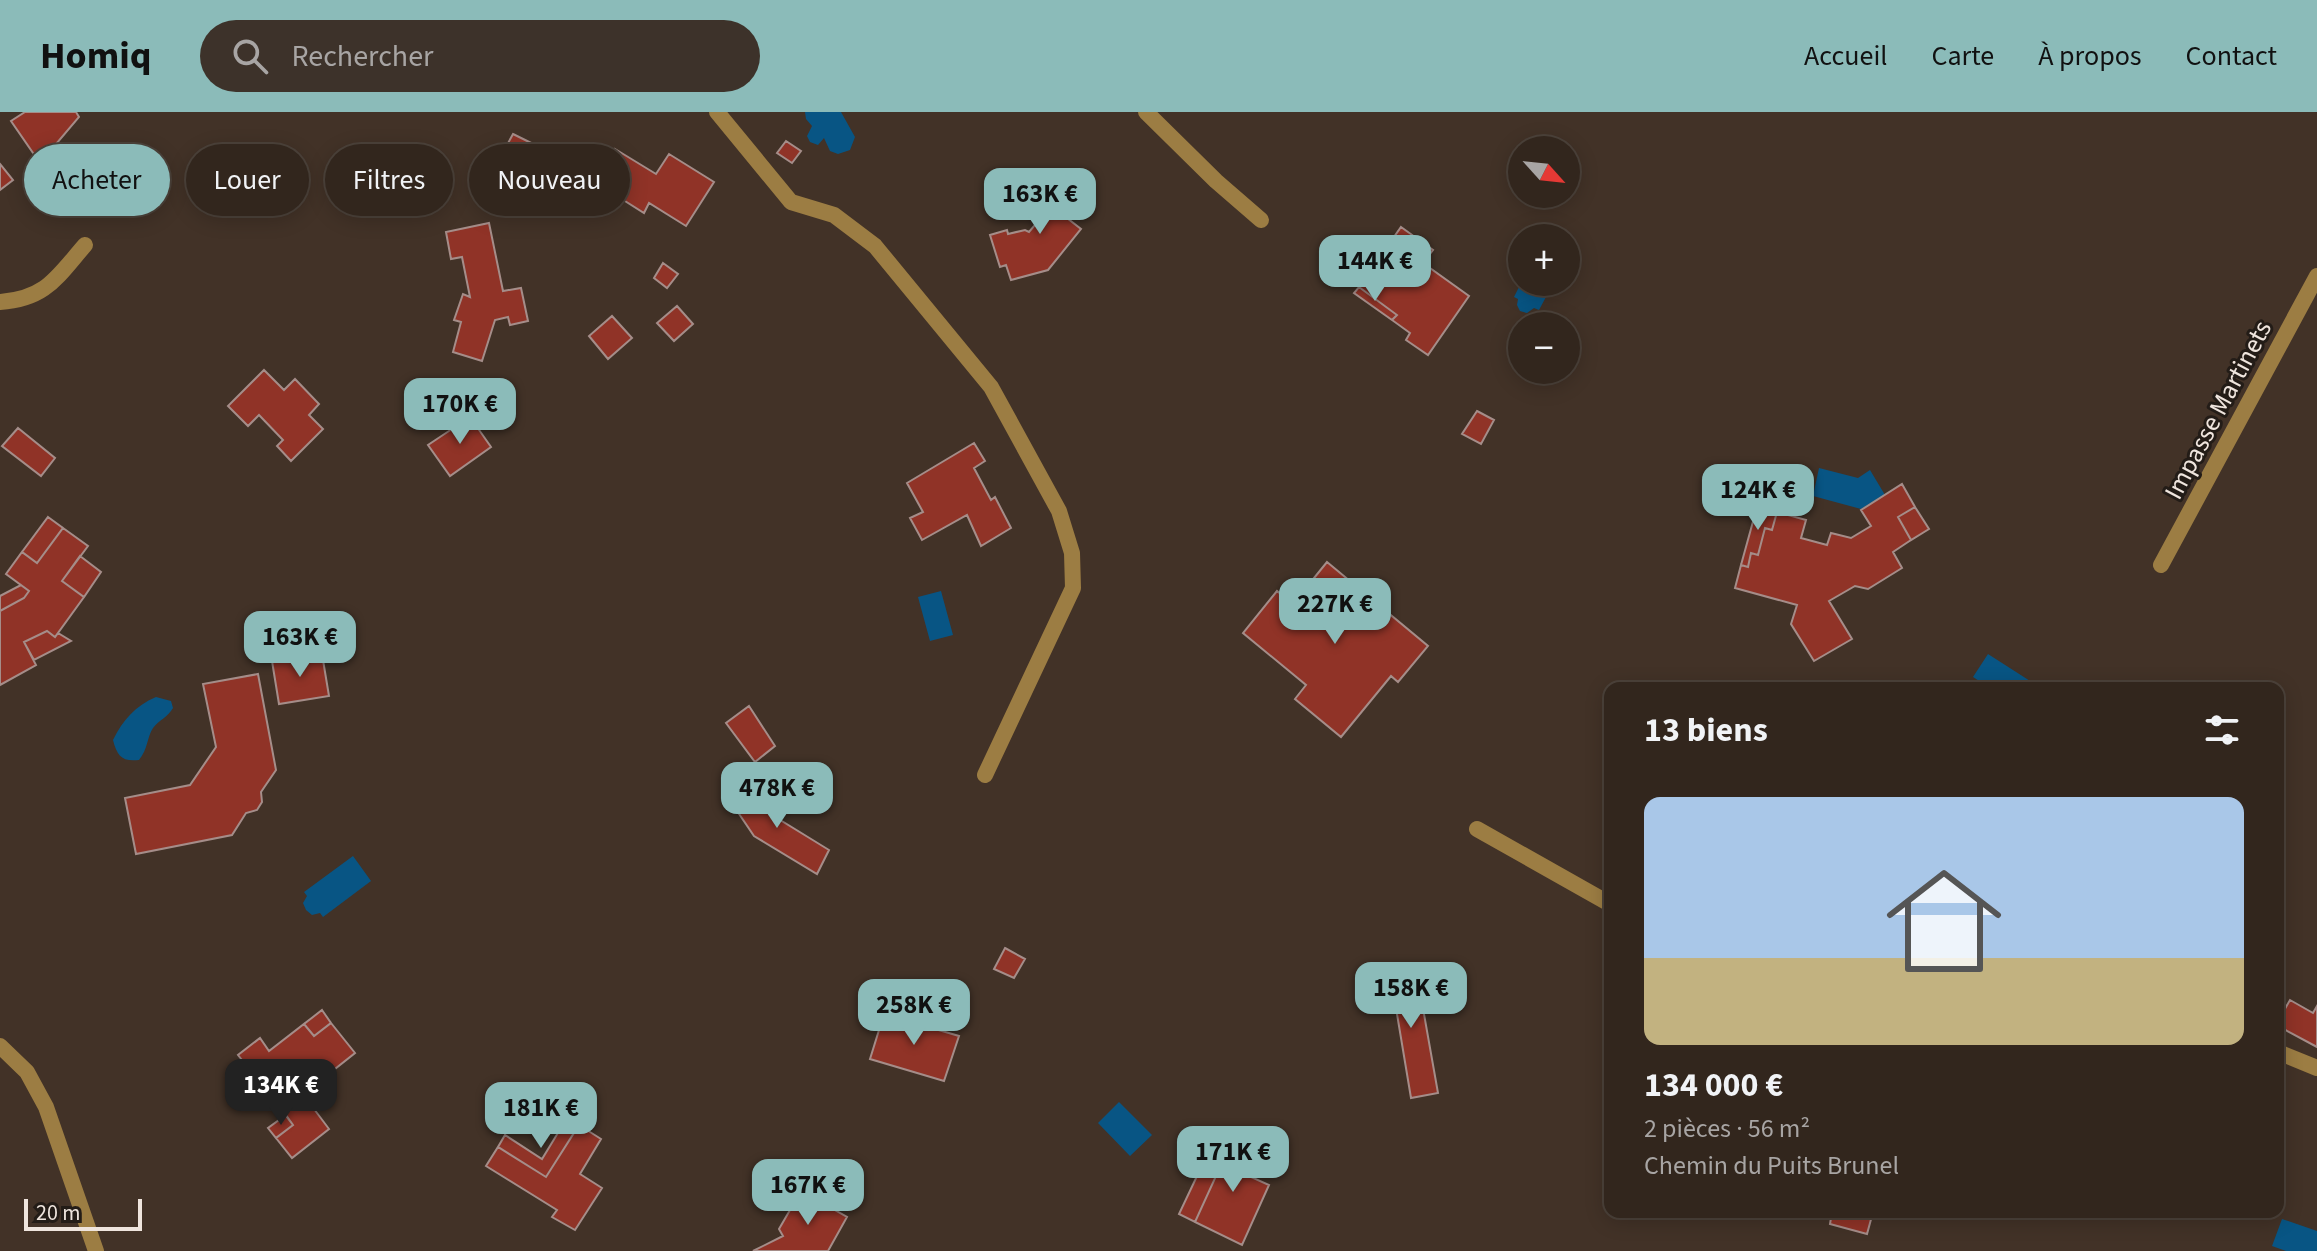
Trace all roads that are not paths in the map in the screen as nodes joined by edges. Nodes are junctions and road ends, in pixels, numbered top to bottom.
1 (717, 112) edge
2 (1146, 112) edge
3 (1261, 220) dead end
4 (85, 245) dead end
5 (2317, 276) edge
6 (0, 302) edge
7 (2161, 565) dead end
8 (985, 775) dead end
9 (1477, 829) dead end
10 (1604, 901) edge
11 (0, 1046) edge
12 (2284, 1054) edge
13 (2317, 1068) edge
14 (96, 1251) edge

1 - 8 street
2 - 3 street
4 - 6 street
5 - 7 street, Impasse Martinets
9 - 10 street
11 - 14 street
12 - 13 street

